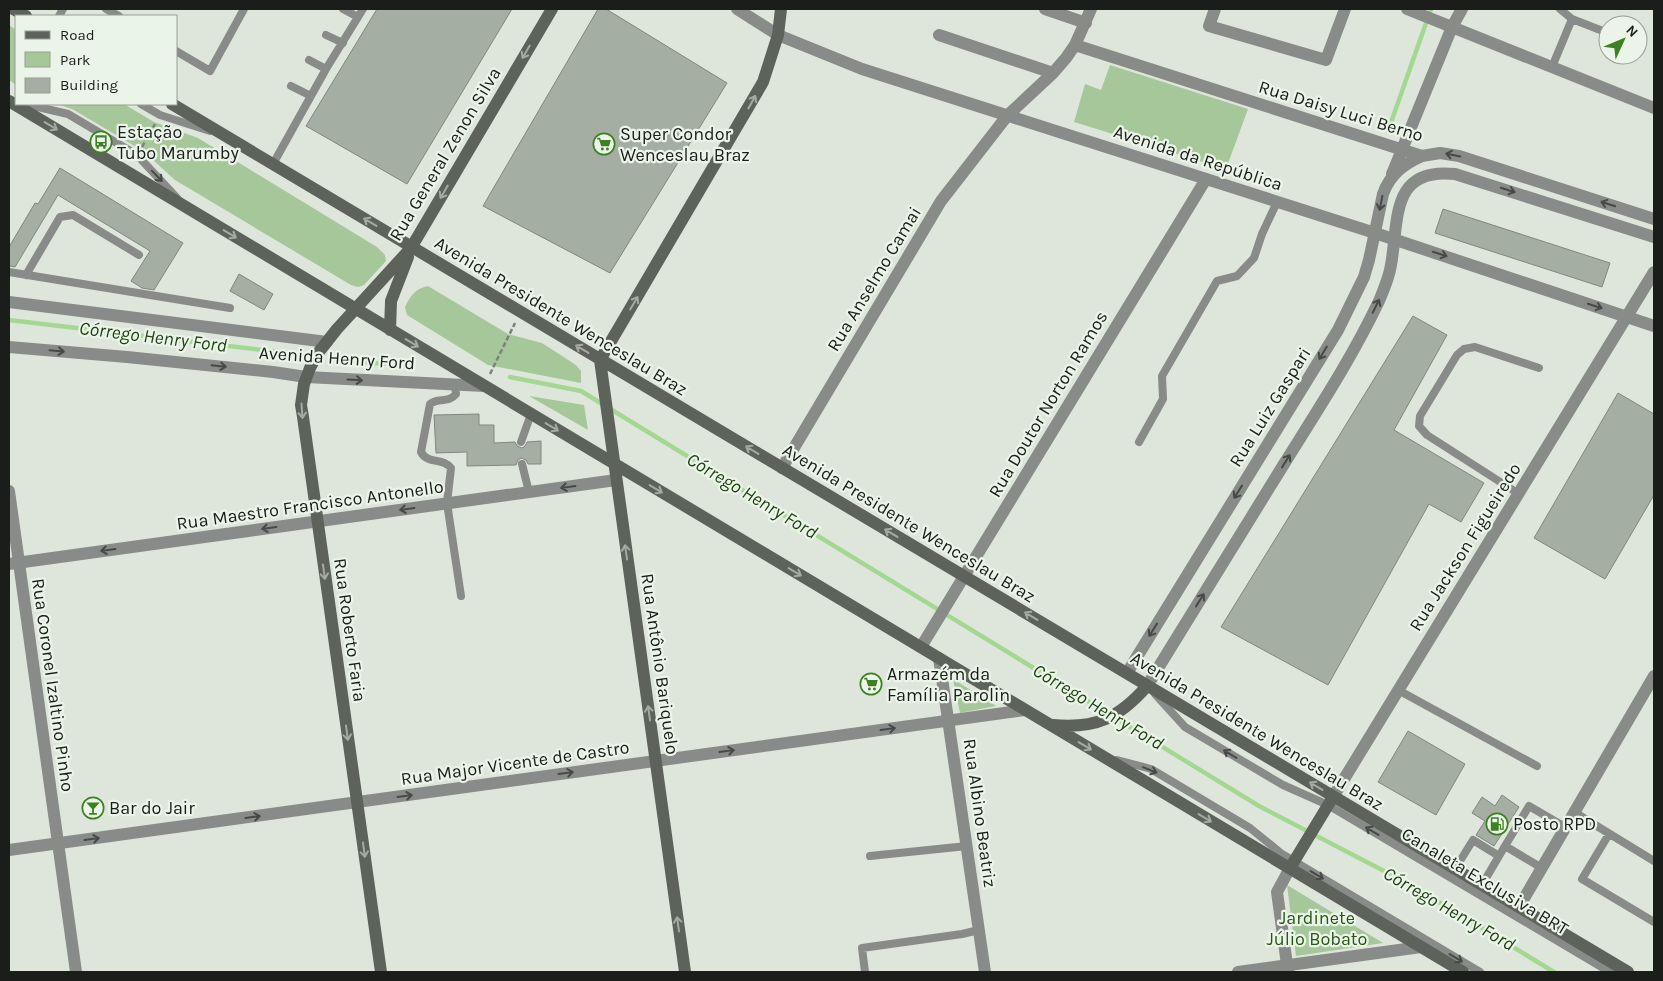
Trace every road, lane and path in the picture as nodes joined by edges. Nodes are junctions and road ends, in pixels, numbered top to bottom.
1 (13, 9) edge
2 (106, 9) edge
3 (244, 9) edge
4 (343, 9) edge
5 (363, 9) edge
6 (552, 9) edge
7 (737, 9) edge
8 (780, 9) edge
9 (1045, 9) edge
10 (1091, 9) edge
11 (1215, 9) edge
12 (1346, 9) edge
13 (1407, 9) edge
14 (1462, 9) edge
15 (1560, 9) edge
16 (24, 15) edge
17 (117, 15) edge
18 (358, 17) junction
19 (1572, 19) junction
20 (1086, 22) junction
21 (1452, 27) junction
22 (1598, 29) edge
23 (326, 35) dead end
24 (778, 35) junction
25 (939, 35) dead end
26 (342, 43) junction
27 (1075, 44) junction
28 (178, 51) edge
29 (309, 60) dead end
30 (1552, 67) junction
31 (326, 69) junction
32 (1053, 73) junction
33 (291, 86) dead end
34 (311, 96) junction
35 (17, 105) edge
36 (29, 105) edge
37 (143, 105) edge
38 (174, 105) edge
39 (1654, 108) edge
40 (160, 115) junction
41 (1007, 116) junction
42 (226, 136) junction
43 (1402, 150) junction
44 (137, 156) junction
45 (1422, 156) junction
46 (273, 164) junction
47 (1391, 177) junction
48 (1206, 179) junction
49 (1277, 202) junction
50 (188, 209) junction
51 (1654, 219) edge
52 (1375, 233) junction
53 (1654, 236) edge
54 (1394, 239) junction
55 (412, 248) junction
56 (139, 255) dead end
57 (9, 272) edge
58 (1654, 272) edge
59 (26, 275) junction
60 (9, 302) edge
61 (230, 308) dead end
62 (355, 309) junction
63 (521, 312) junction
64 (1628, 317) junction
65 (1654, 326) edge
66 (390, 330) junction
67 (326, 342) junction
68 (9, 347) edge
69 (600, 360) junction
70 (1539, 368) dead end
71 (306, 377) junction
72 (455, 384) junction
73 (484, 386) junction
74 (531, 414) junction
75 (521, 442) dead end
76 (1138, 442) dead end
77 (522, 464) dead end
78 (614, 464) junction
79 (782, 468) junction
80 (616, 480) junction
81 (9, 491) edge
82 (529, 492) junction
83 (1519, 494) junction
84 (447, 503) junction
85 (317, 522) junction
86 (14, 563) edge
87 (964, 576) junction
88 (461, 596) dead end
89 (921, 647) junction
90 (939, 658) junction
91 (1127, 673) junction
92 (1654, 676) edge
93 (1144, 689) junction
94 (1398, 690) junction
95 (1025, 710) junction
96 (949, 721) junction
97 (1050, 725) junction
98 (656, 761) junction
99 (1537, 766) dead end
100 (357, 802) junction
101 (1329, 804) junction
102 (1574, 812) junction
103 (1565, 827) junction
104 (1608, 834) junction
105 (58, 843) junction
106 (967, 846) junction
107 (1505, 846) junction
108 (9, 850) edge
109 (870, 856) dead end
110 (1499, 856) junction
111 (1654, 861) edge
112 (1294, 862) junction
113 (1542, 868) junction
114 (1455, 869) junction
115 (1482, 885) junction
116 (1519, 907) junction
117 (1654, 922) edge
118 (979, 930) junction
119 (1421, 947) junction
120 (1287, 969) edge
121 (76, 972) edge
122 (381, 972) edge
123 (685, 972) edge
124 (865, 972) edge
125 (985, 972) edge
126 (1238, 972) edge
127 (1463, 972) edge
128 (1480, 972) edge
129 (1610, 972) edge
130 (1628, 972) edge

1 - 16 main road
2 - 17 lane
3 - 28 lane
4 - 18 lane
5 - 18 lane
6 -> 55 main road, Rua General Zenon Silva
7 - 24 street, Avenida da República
8 - 24 main road
9 - 20 street
10 - 20 street, Rua Anselmo Camai
11 - 12 street
13 - 21 street
14 - 21 street, Rua Luiz Gaspari
15 - 19 lane
18 - 26 lane
19 - 22 lane
19 - 30 lane
20 - 27 street, Rua Anselmo Camai
21 - 30 street
21 - 43 street, Rua Luiz Gaspari
23 - 26 lane
24 - 41 street, Avenida da República
69 -> 24 main road
25 - 32 street
26 - 31 lane
27 - 32 street, Rua Anselmo Camai
27 - 43 street, Rua Daisy Luci Berno
29 - 31 lane
30 - 39 street
31 - 34 lane
32 - 41 street, Rua Anselmo Camai
33 - 34 lane
34 - 46 lane
35 -> 50 main road
36 - 44 lane
37 - 40 lane
38 - 42 main road, Avenida Presidente Wenceslau Braz
40 - 42 lane
40 - 44 path
41 - 48 street, Avenida da República
41 - 79 street, Rua Anselmo Camai
42 - 46 main road, Avenida Presidente Wenceslau Braz
43 - 45 street, Rua Daisy Luci Berno
43 - 47 street, Rua Luiz Gaspari
44 -> 50 lane
45 - 47 street
51 -> 45 street, Rua Daisy Luci Berno
55 -> 46 main road, Avenida Presidente Wenceslau Braz
47 -> 52 street, Rua Luiz Gaspari
48 - 49 street, Avenida da República
48 - 87 street, Rua Doutor Norton Ramos
49 - 52 street, Avenida da República
49 - 76 lane
50 -> 62 main road
52 - 54 street, Avenida da República
52 -> 91 street, Rua Luiz Gaspari
54 -> 53 street
54 -> 64 street, Avenida da República
93 -> 54 street
55 - 62 main road, Rua General Zenon Silva
55 - 63 main road, Avenida Presidente Wenceslau Braz
55 - 66 main road
56 - 59 lane
57 - 59 lane
58 - 64 street, Rua Jackson Figueiredo
59 - 61 lane
60 - 67 street, Avenida Henry Ford
62 - 66 main road
62 - 67 main road, Rua Roberto Faria
69 -> 63 main road, Avenida Presidente Wenceslau Braz
63 - 73 path
64 - 65 street, Avenida da República
64 - 83 street, Rua Jackson Figueiredo
66 -> 73 main road
67 - 71 main road, Rua Roberto Faria
68 -> 71 street, Avenida Henry Ford
69 - 78 main road, Rua Antônio Bariquelo
79 -> 69 main road, Avenida Presidente Wenceslau Braz
70 - 83 lane
71 -> 72 street, Avenida Henry Ford
71 -> 85 main road, Rua Roberto Faria
72 - 73 street, Avenida Henry Ford
72 - 84 lane
73 - 74 main road
74 - 75 lane
74 -> 78 main road
77 - 82 lane
78 - 80 main road, Rua Antônio Bariquelo
78 -> 89 main road
87 -> 79 main road, Avenida Presidente Wenceslau Braz
80 -> 82 street, Rua Maestro Francisco Antonello
98 -> 80 main road, Rua Antônio Bariquelo
81 - 86 street, Rua Coronel Izaltino Pinho
82 - 84 street, Rua Maestro Francisco Antonello
83 - 94 street, Rua Jackson Figueiredo
84 -> 85 street, Rua Maestro Francisco Antonello
84 - 88 lane
85 -> 86 street, Rua Maestro Francisco Antonello
85 -> 100 main road, Rua Roberto Faria
86 - 105 street, Rua Coronel Izaltino Pinho
87 - 89 street, Rua Doutor Norton Ramos
91 -> 87 main road, Avenida Presidente Wenceslau Braz
89 - 90 main road
90 - 95 main road
90 - 96 street, Rua Albino Beatriz
91 - 93 main road, Avenida Presidente Wenceslau Braz
92 - 102 street
93 - 97 main road
101 -> 93 main road, Avenida Presidente Wenceslau Braz
94 - 99 lane
94 - 101 street, Rua Jackson Figueiredo
95 - 96 street, Rua Major Vicente de Castro
95 - 97 main road
98 -> 96 street, Rua Major Vicente de Castro
96 - 106 street, Rua Albino Beatriz
97 -> 112 main road
100 -> 98 street, Rua Major Vicente de Castro
123 -> 98 main road, Rua Antônio Bariquelo
105 -> 100 street, Rua Major Vicente de Castro
100 -> 122 main road, Rua Roberto Faria
101 - 112 main road
101 - 114 main road, Avenida Presidente Wenceslau Braz
129 -> 101 lane, Canaleta Exclusiva BRT
102 - 103 street
102 - 104 lane
103 - 107 lane
103 - 113 street
104 - 111 lane
104 - 117 lane
105 - 108 street, Rua Major Vicente de Castro
105 - 121 street, Rua Coronel Izaltino Pinho
106 - 109 lane
106 - 118 street, Rua Albino Beatriz
107 - 110 lane
107 - 113 lane
110 - 114 lane
110 - 115 lane
112 - 119 main road
112 - 120 street
112 -> 128 lane
113 - 116 street
114 - 115 main road, Avenida Presidente Wenceslau Braz
115 - 116 main road, Avenida Presidente Wenceslau Braz
116 - 130 main road, Avenida Presidente Wenceslau Braz
118 - 124 lane
118 - 125 street, Rua Albino Beatriz
119 - 120 street
119 - 127 main road
120 - 126 street

